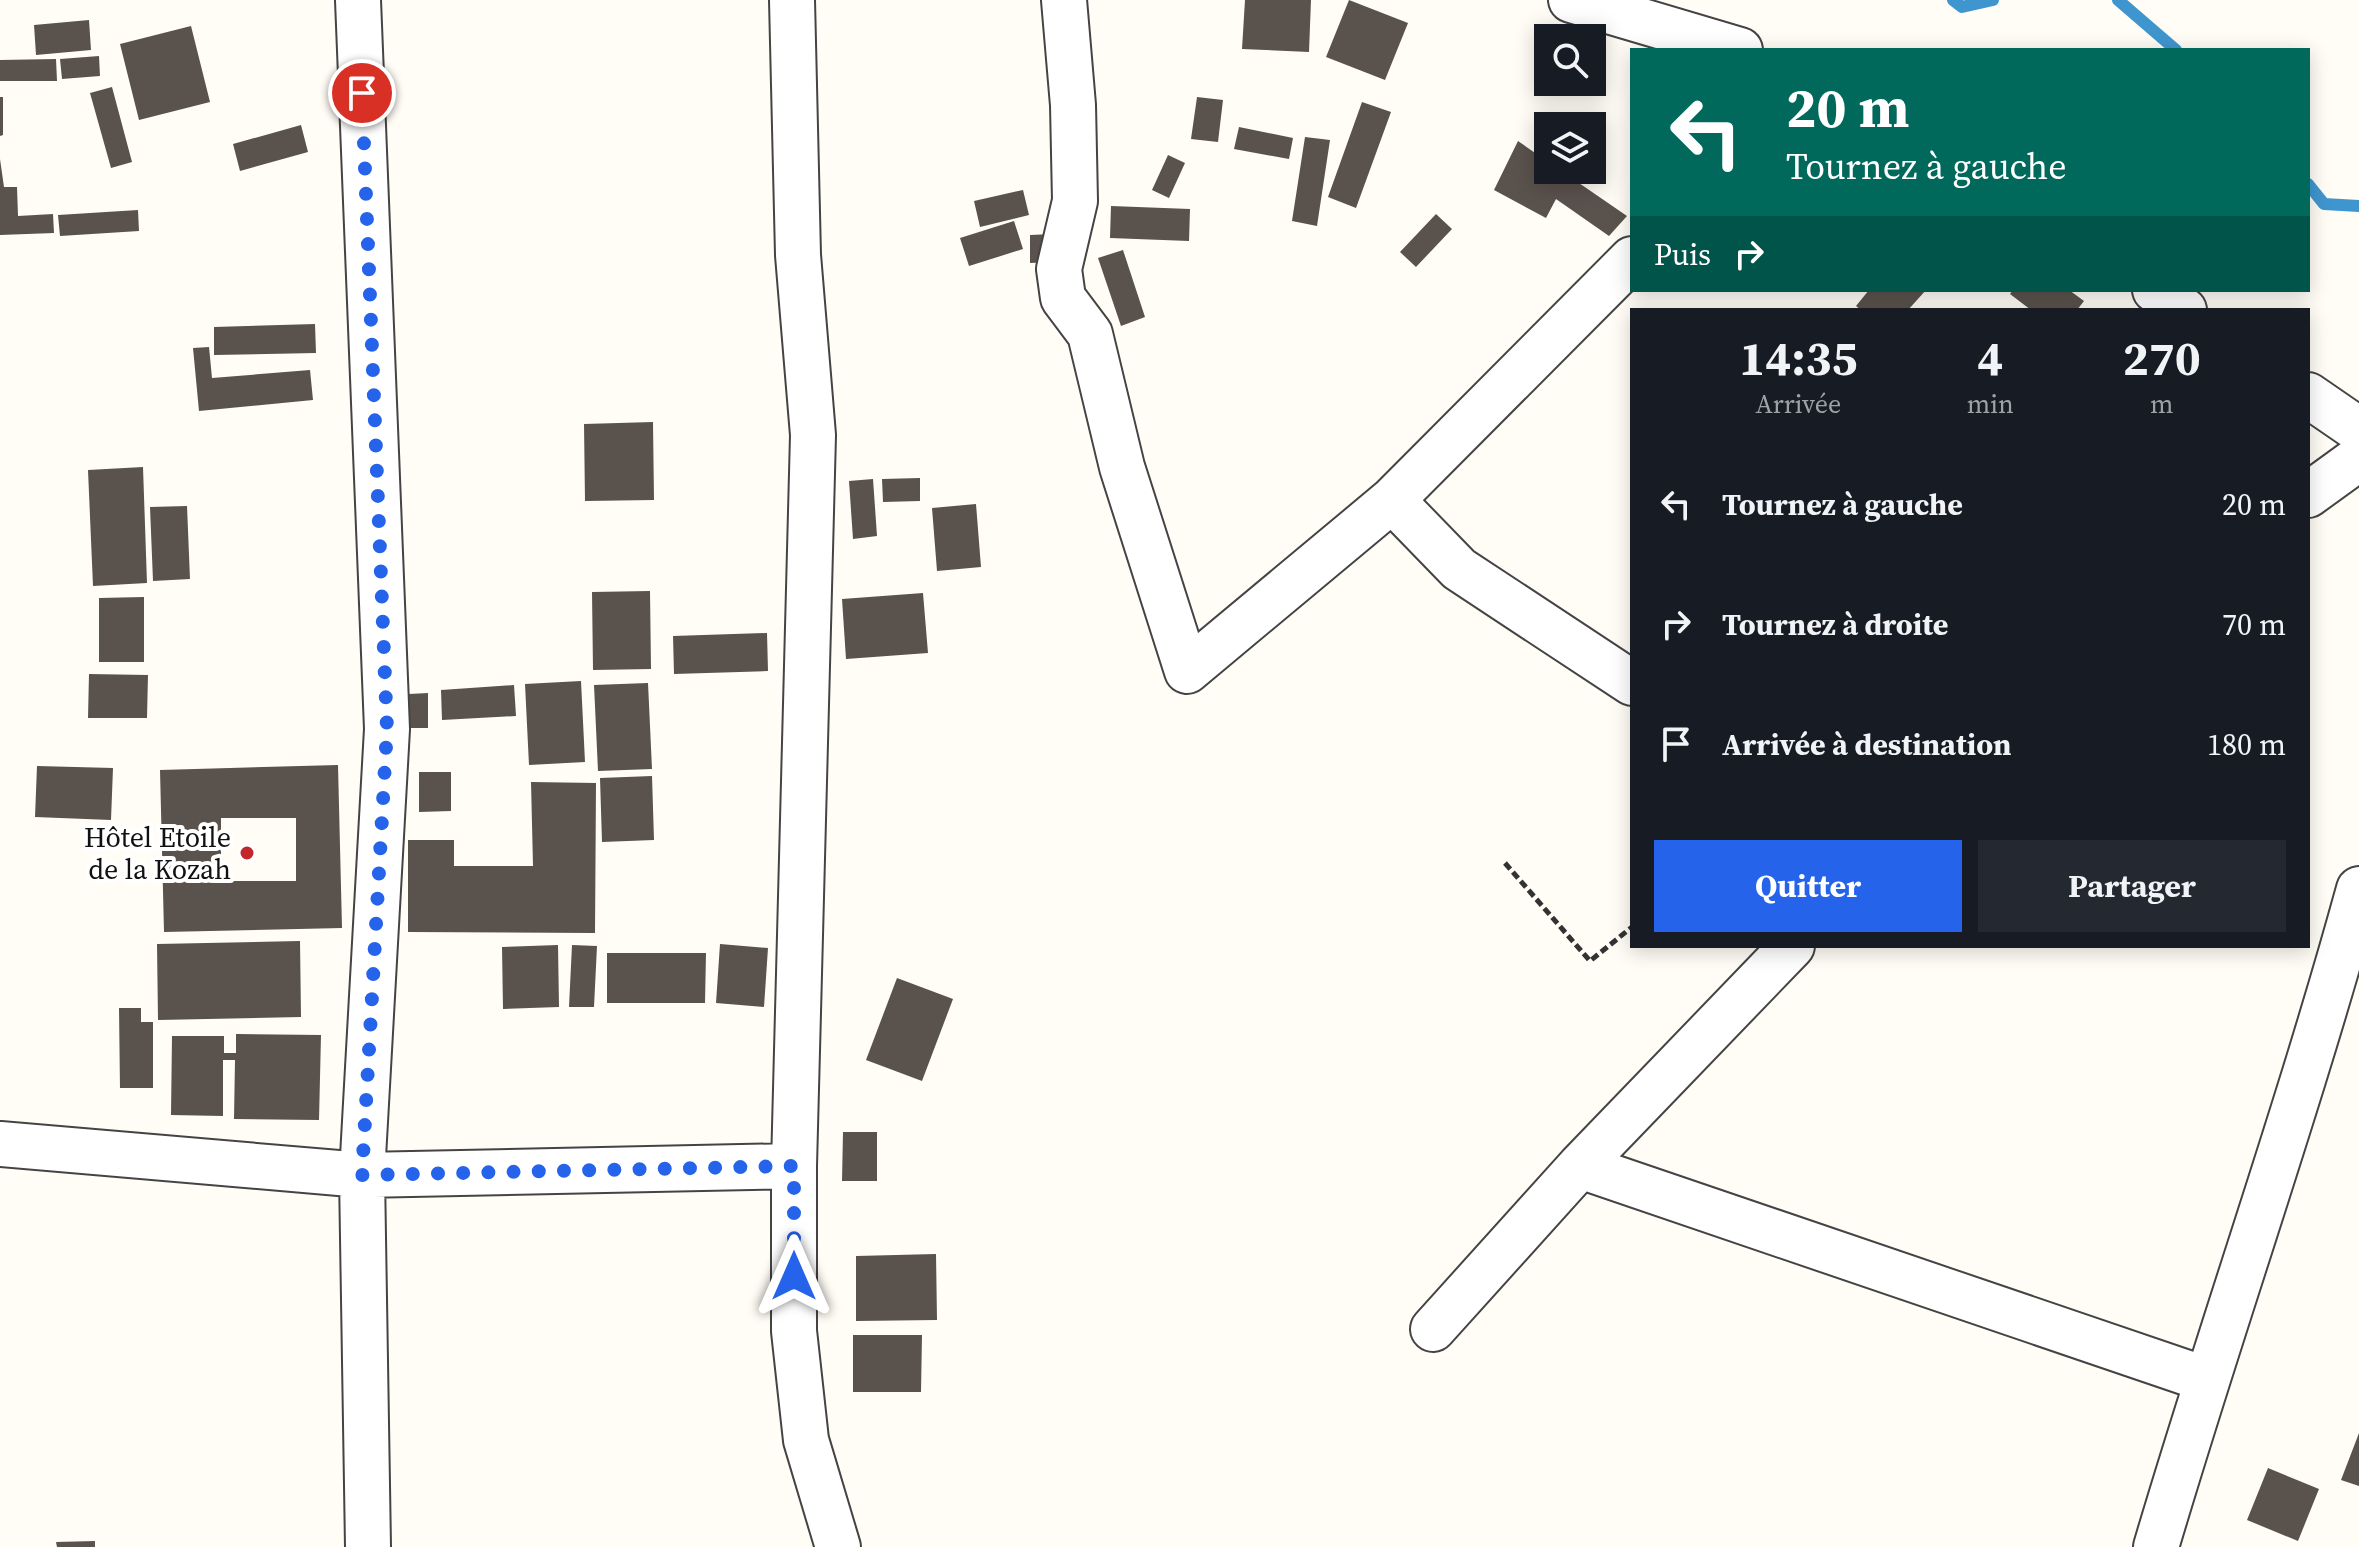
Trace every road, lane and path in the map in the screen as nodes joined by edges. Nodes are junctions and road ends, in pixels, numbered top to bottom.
1 (358, 0) edge
2 (792, 0) edge
3 (1064, 0) edge
4 (1571, 0) edge
5 (1733, 48) edge
6 (1630, 261) edge
7 (2158, 292) edge
8 (2181, 308) edge
9 (2310, 396) edge
10 (2359, 430) edge
11 (2359, 458) edge
12 (2310, 494) edge
13 (1392, 500) junction
14 (1630, 682) edge
15 (1505, 863) dead end
16 (2359, 889) edge
17 (1630, 929) edge
18 (1790, 948) edge
19 (2344, 1004) edge
20 (0, 1144) edge
21 (794, 1166) junction
22 (1580, 1166) junction
23 (362, 1175) junction
24 (1433, 1329) dead end
25 (2205, 1379) junction
26 (368, 1547) edge
27 (838, 1547) edge
28 (2156, 1547) edge

1 - 23 street
2 - 21 street
3 - 13 street
4 - 5 street
6 - 13 street
7 - 8 street
9 - 10 street
11 - 12 street
13 - 14 street
15 - 17 path
16 - 19 street
18 - 22 street
19 - 25 street
20 - 23 street
21 - 23 street
21 - 27 street
22 - 24 street
22 - 25 street
23 - 26 street
25 - 28 street

